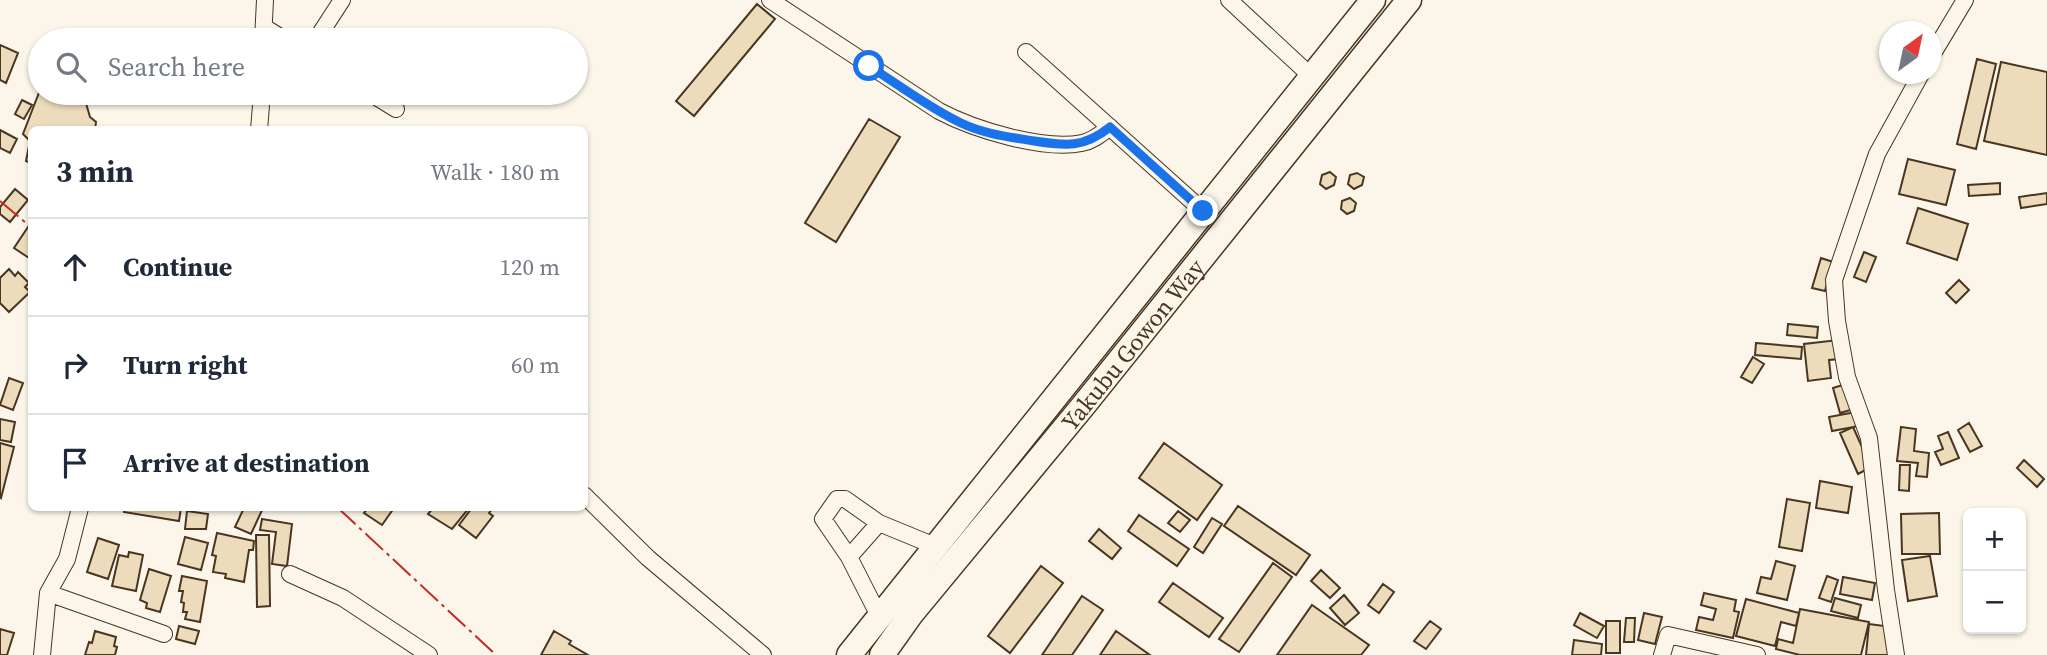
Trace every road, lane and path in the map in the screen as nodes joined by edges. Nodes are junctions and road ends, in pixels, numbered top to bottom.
1 (265, 0) edge
2 (342, 0) edge
3 (770, 0) edge
4 (1229, 0) edge
5 (1373, 0) edge
6 (1409, 0) edge
7 (1965, 0) edge
8 (263, 28) edge
9 (324, 28) edge
10 (1942, 37) edge
11 (1026, 52) dead end
12 (1312, 77) junction
13 (1916, 84) edge
14 (261, 105) edge
15 (390, 105) edge
16 (396, 109) dead end
17 (258, 126) edge
18 (1110, 127) junction
19 (1203, 211) junction
20 (1149, 279) junction
21 (1171, 296) junction
22 (588, 499) edge
23 (79, 511) edge
24 (879, 523) junction
25 (935, 546) junction
26 (849, 557) junction
27 (290, 574) dead end
28 (48, 593) junction
29 (879, 615) junction
30 (164, 634) dead end
31 (41, 655) edge
32 (429, 655) edge
33 (763, 655) edge
34 (849, 655) edge
35 (882, 655) edge
36 (1662, 655) edge
37 (1757, 655) edge
38 (1896, 655) edge

1 - 8 street
2 - 9 street
3 - 18 street
4 - 12 street
5 - 12 highway, Yakubu Gowon Way
6 - 21 highway, Yakubu Gowon Way
7 - 10 street
11 - 18 street
12 - 19 highway, Yakubu Gowon Way
13 - 38 street
14 - 17 street
15 - 16 street
18 - 19 street
19 - 20 highway, Yakubu Gowon Way
20 - 21 highway
20 - 25 highway, Yakubu Gowon Way
21 - 35 highway, Yakubu Gowon Way
22 - 33 street
23 - 28 street
24 - 25 street
24 - 26 street
24 - 26 street
25 - 29 highway, Yakubu Gowon Way
26 - 29 street
27 - 32 street
28 - 30 street
28 - 31 street
29 - 34 highway, Yakubu Gowon Way
36 - 37 street

